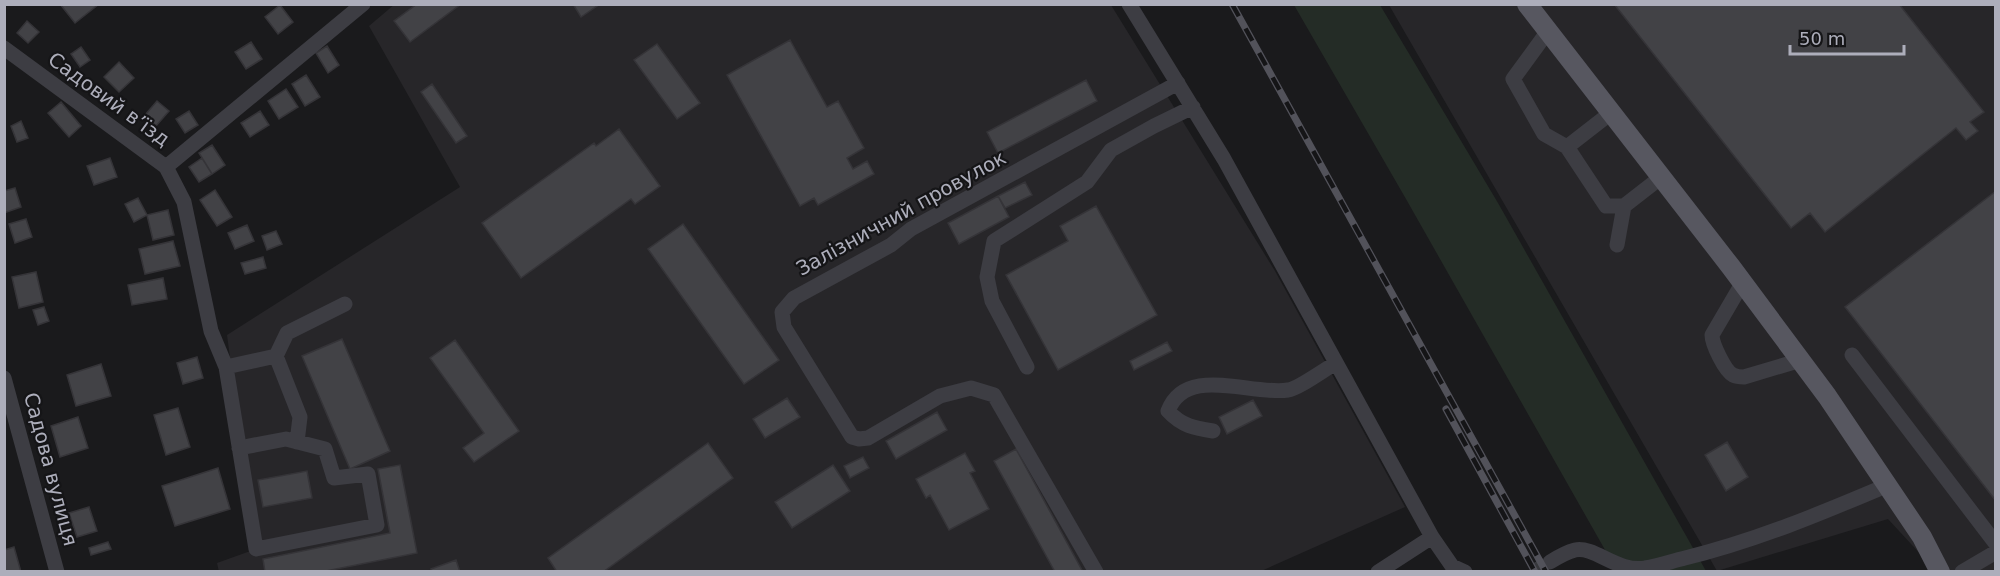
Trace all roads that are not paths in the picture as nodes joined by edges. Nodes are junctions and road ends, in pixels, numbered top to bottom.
1 (363, 4) edge
2 (1130, 4) edge
3 (1527, 4) edge
4 (1548, 31) junction
5 (4, 48) edge
6 (1178, 83) junction
7 (1193, 107) junction
8 (1612, 112) junction
9 (1567, 147) junction
10 (166, 167) junction
11 (1660, 178) junction
12 (1624, 206) junction
13 (1617, 245) dead end
14 (1743, 282) junction
15 (345, 304) dead end
16 (1852, 355) dead end
17 (276, 356) junction
18 (1801, 360) junction
19 (1336, 363) junction
20 (226, 367) junction
21 (1027, 367) dead end
22 (4, 378) edge
23 (1214, 431) dead end
24 (297, 442) junction
25 (239, 448) junction
26 (1888, 485) junction
27 (1432, 537) junction
28 (1995, 543) edge
29 (1995, 552) edge
30 (1550, 562) tunnel mouth
31 (1456, 570) edge
32 (57, 572) edge
33 (1096, 572) edge
34 (1378, 572) edge
35 (1940, 572) edge
36 (1962, 572) edge

1 - 10 street
2 - 6 street
3 - 4 main road
4 - 8 main road
4 - 9 street
5 - 10 street, Садовий в’їзд
6 - 7 street
6 - 33 street, Залізничний провулок
7 - 19 street
7 - 21 street
8 - 9 street
8 - 11 main road
9 - 12 street
10 - 20 street, Садовий в’їзд
11 - 12 street
11 - 14 main road
12 - 13 street
14 - 18 main road
14 - 18 street
15 - 17 street
16 - 28 street
17 - 20 street
17 - 24 street
18 - 26 main road
19 - 23 street
19 - 27 street
20 - 25 street, Садовий в’їзд
22 - 32 street, Садова вулиця
24 - 25 street
24 - 25 street, Садовий в’їзд
26 - 30 street
26 - 35 main road
27 - 31 street
27 - 34 street
29 - 36 street

